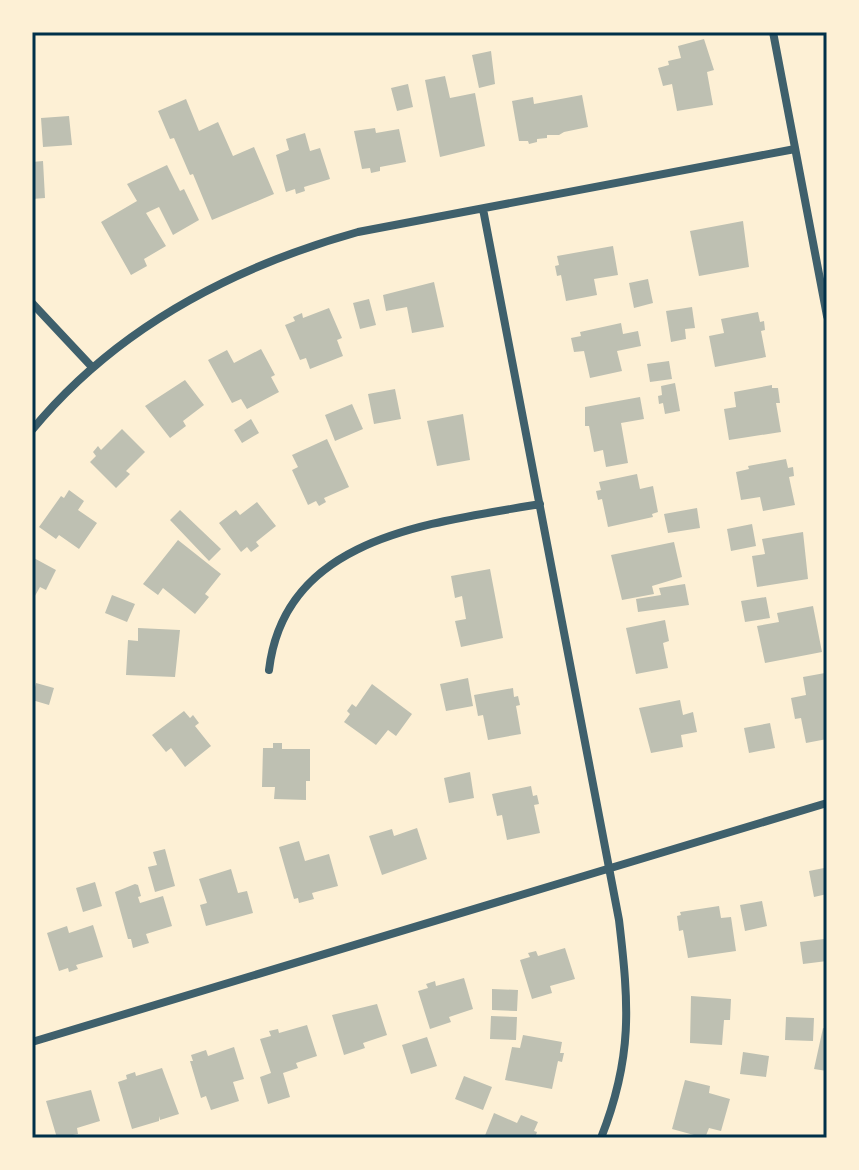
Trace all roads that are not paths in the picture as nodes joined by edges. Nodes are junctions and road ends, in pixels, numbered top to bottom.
1 (773, 32) edge
2 (795, 149) junction
3 (483, 209) junction
4 (32, 303) edge
5 (827, 316) edge
6 (92, 367) junction
7 (32, 430) edge
8 (540, 504) junction
9 (269, 670) dead end
10 (827, 803) edge
11 (610, 870) junction
12 (32, 1042) edge
13 (601, 1138) edge

1 - 2 street
2 - 3 street
2 - 5 street
3 - 6 street
3 - 8 street
4 - 6 street
6 - 7 street
8 - 9 street
8 - 11 street
10 - 11 street
11 - 12 street
11 - 13 street

